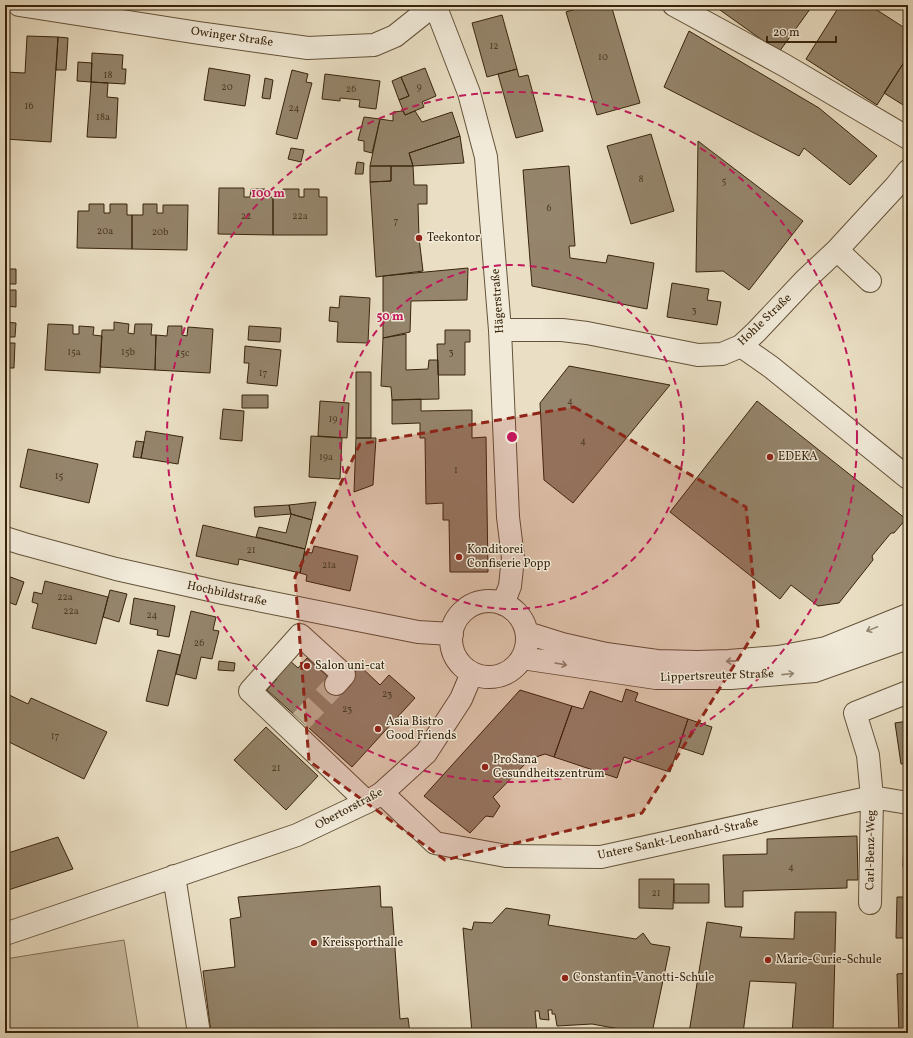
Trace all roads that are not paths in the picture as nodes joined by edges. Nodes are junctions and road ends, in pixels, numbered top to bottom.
1 (19, 5) edge
2 (434, 5) edge
3 (674, 5) edge
4 (908, 138) edge
5 (904, 182) edge
6 (836, 250) junction
7 (870, 281) dead end
8 (500, 330) junction
9 (741, 346) junction
10 (908, 478) edge
11 (5, 538) edge
12 (504, 604) junction
13 (292, 608) junction
14 (908, 615) edge
15 (527, 633) junction
16 (452, 634) junction
17 (908, 638) edge
18 (282, 655) junction
19 (522, 658) junction
20 (472, 673) junction
21 (336, 684) tunnel mouth
22 (908, 692) edge
23 (872, 797) junction
24 (374, 798) junction
25 (908, 803) edge
26 (174, 876) junction
27 (870, 903) dead end
28 (5, 934) edge
29 (199, 1033) edge

1 - 2 street, Owinger Straße
2 - 8 street, Hägerstraße
3 - 4 street
5 - 6 street, Hohle Straße
6 - 7 street
6 - 9 street, Hohle Straße
8 - 9 street, Hohle Straße
8 - 12 street, Hägerstraße
9 - 10 street
11 - 13 street, Hochbildstraße
12 - 15 street
12 - 16 street
13 - 16 street, Hochbildstraße
13 - 18 street
14 -> 15 street, Lippertsreuter Straße
15 - 19 street
16 - 20 street
19 -> 17 street, Lippertsreuter Straße
18 - 21 street
18 - 24 street, Untere Sankt-Leonhard-Straße
19 - 20 street
20 - 24 street, Obertorstraße
22 - 23 street
23 - 24 street, Untere Sankt-Leonhard-Straße
23 - 25 street, Untere Sankt-Leonhard-Straße
23 - 27 street, Carl-Benz-Weg
24 - 26 street, Obertorstraße
26 - 28 street, Obertorstraße
26 - 29 street

